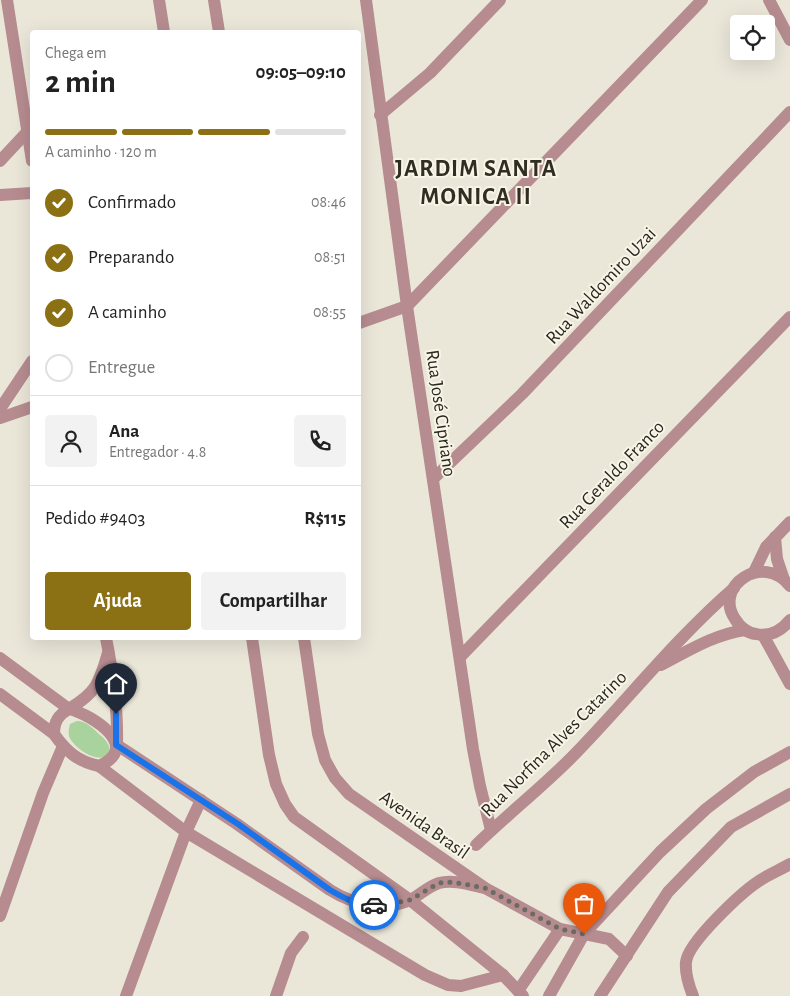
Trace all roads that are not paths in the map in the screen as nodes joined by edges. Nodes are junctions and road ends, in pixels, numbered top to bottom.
1 (8, 0) edge
2 (160, 0) edge
3 (214, 0) edge
4 (366, 0) edge
5 (500, 0) edge
6 (702, 0) edge
7 (770, 0) edge
8 (164, 30) edge
9 (219, 30) edge
10 (790, 40) edge
11 (790, 112) edge
12 (380, 115) junction
13 (27, 132) junction
14 (30, 149) edge
15 (0, 161) edge
16 (30, 193) edge
17 (0, 195) edge
18 (407, 306) junction
19 (790, 317) edge
20 (361, 322) edge
21 (30, 364) edge
22 (30, 407) edge
23 (0, 409) edge
24 (0, 418) edge
25 (433, 479) junction
26 (790, 522) edge
27 (775, 537) junction
28 (754, 572) junction
29 (786, 582) edge
30 (734, 588) junction
31 (790, 620) edge
32 (746, 630) junction
33 (763, 635) junction
34 (252, 640) edge
35 (304, 640) edge
36 (107, 644) edge
37 (460, 657) junction
38 (0, 658) edge
39 (656, 667) junction
40 (790, 684) edge
41 (0, 694) edge
42 (69, 709) junction
43 (54, 734) junction
44 (116, 745) junction
45 (63, 746) junction
46 (790, 752) edge
47 (99, 766) junction
48 (790, 794) edge
49 (201, 800) junction
50 (492, 830) junction
51 (186, 832) junction
52 (476, 845) dead end
53 (790, 864) edge
54 (485, 888) junction
55 (410, 900) junction
56 (0, 916) edge
57 (560, 929) junction
58 (584, 934) junction
59 (303, 937) dead end
60 (627, 956) junction
61 (503, 975) junction
62 (521, 993) edge
63 (126, 996) edge
64 (276, 996) edge
65 (549, 996) edge
66 (600, 996) edge
67 (693, 996) edge

1 - 13 street
2 - 8 street
3 - 9 street
4 - 12 street, Rua José Cipriano
5 - 12 street
6 - 18 street
7 - 10 street
11 - 25 street, Rua Waldomiro Uzai
12 - 18 street, Rua José Cipriano
13 - 14 street
13 - 15 street
16 - 17 street
18 - 20 street
18 - 25 street, Rua José Cipriano
19 - 37 street, Rua Geraldo Franco
21 - 23 street
22 - 24 street
25 - 37 street, Rua José Cipriano
26 - 27 street
27 - 28 street
27 - 29 street
28 - 29 street
28 - 30 street, Rua Norfina Alves Catarino
30 - 32 street
30 - 39 street, Rua Norfina Alves Catarino
31 - 33 street
32 - 33 street
32 - 39 street, Rua Norfina Alves Catarino
33 - 40 street
34 - 55 street
35 - 54 street, Avenida Brasil
36 - 42 street
36 - 44 street
37 - 50 street, Rua José Cipriano
38 - 42 street
39 - 50 street, Rua Norfina Alves Catarino
41 - 43 street
42 - 43 street
42 - 44 street
43 - 45 street
44 - 47 street
44 - 49 street
45 - 47 street
45 - 56 street
46 - 58 street
47 - 51 street
48 - 60 street
49 - 51 street
49 - 55 street
50 - 52 street, Rua Norfina Alves Catarino
51 - 61 street
51 - 63 street
53 - 67 street
54 - 55 street
54 - 57 street, Avenida Brasil
55 - 61 street
57 - 58 street, Avenida Brasil
57 - 62 street
58 - 60 street, Avenida Brasil
58 - 65 street
59 - 64 street
60 - 66 street
61 - 62 street

